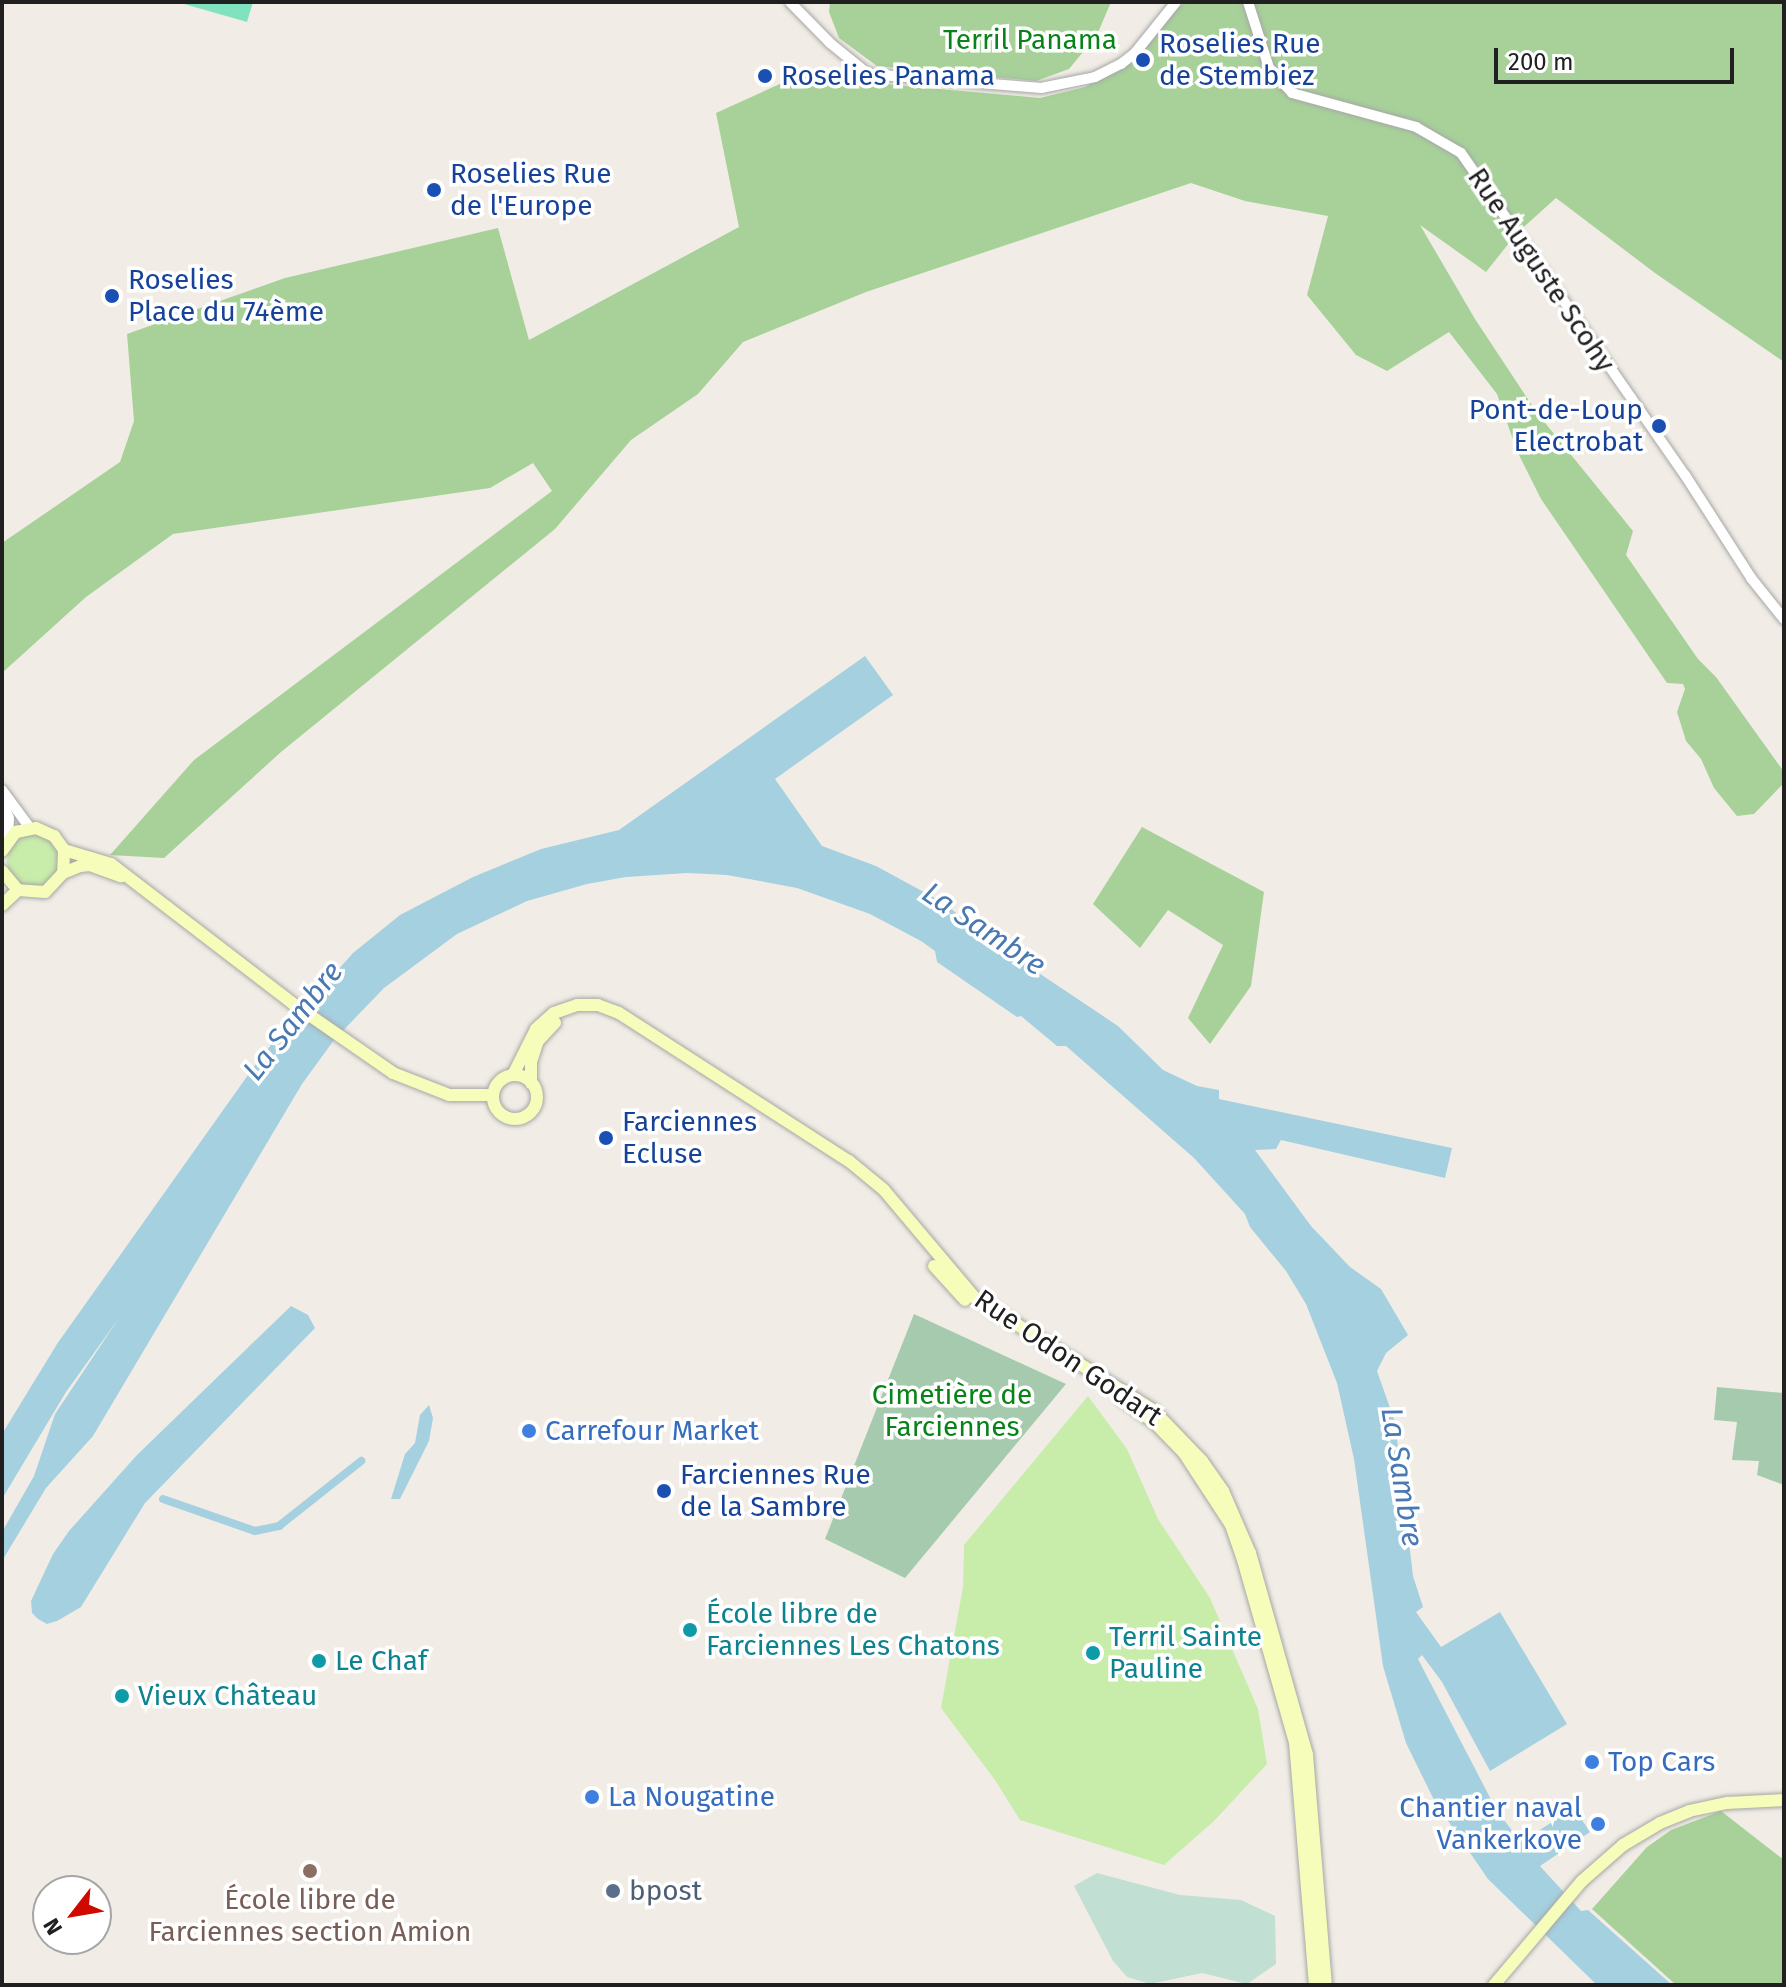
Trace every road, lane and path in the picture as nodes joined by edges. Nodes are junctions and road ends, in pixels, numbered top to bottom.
1 (790, 2) edge
2 (1176, 2) edge
3 (1248, 2) edge
4 (1784, 619) edge
5 (2, 790) edge
6 (2, 801) edge
7 (30, 828) junction
8 (5, 845) edge
9 (64, 850) junction
10 (63, 873) junction
11 (3, 877) edge
12 (125, 877) junction
13 (18, 890) junction
14 (2, 905) edge
15 (513, 1075) junction
16 (531, 1083) junction
17 (493, 1095) junction
18 (1784, 1800) edge
19 (1315, 1985) edge
20 (1326, 1985) edge
21 (1494, 1985) edge

1 - 2 street
3 - 4 street, Rue Auguste Scohy
5 - 7 street
6 - 8 street
7 - 8 main road
7 - 9 main road
9 - 10 main road
9 - 12 main road
10 - 12 main road
10 - 13 main road
11 - 13 main road
12 - 17 main road
13 - 14 main road
15 - 16 main road
15 - 17 main road
15 - 20 main road, Rue Odon Godart
16 - 17 main road
16 - 19 main road, Rue Odon Godart
18 - 21 main road

